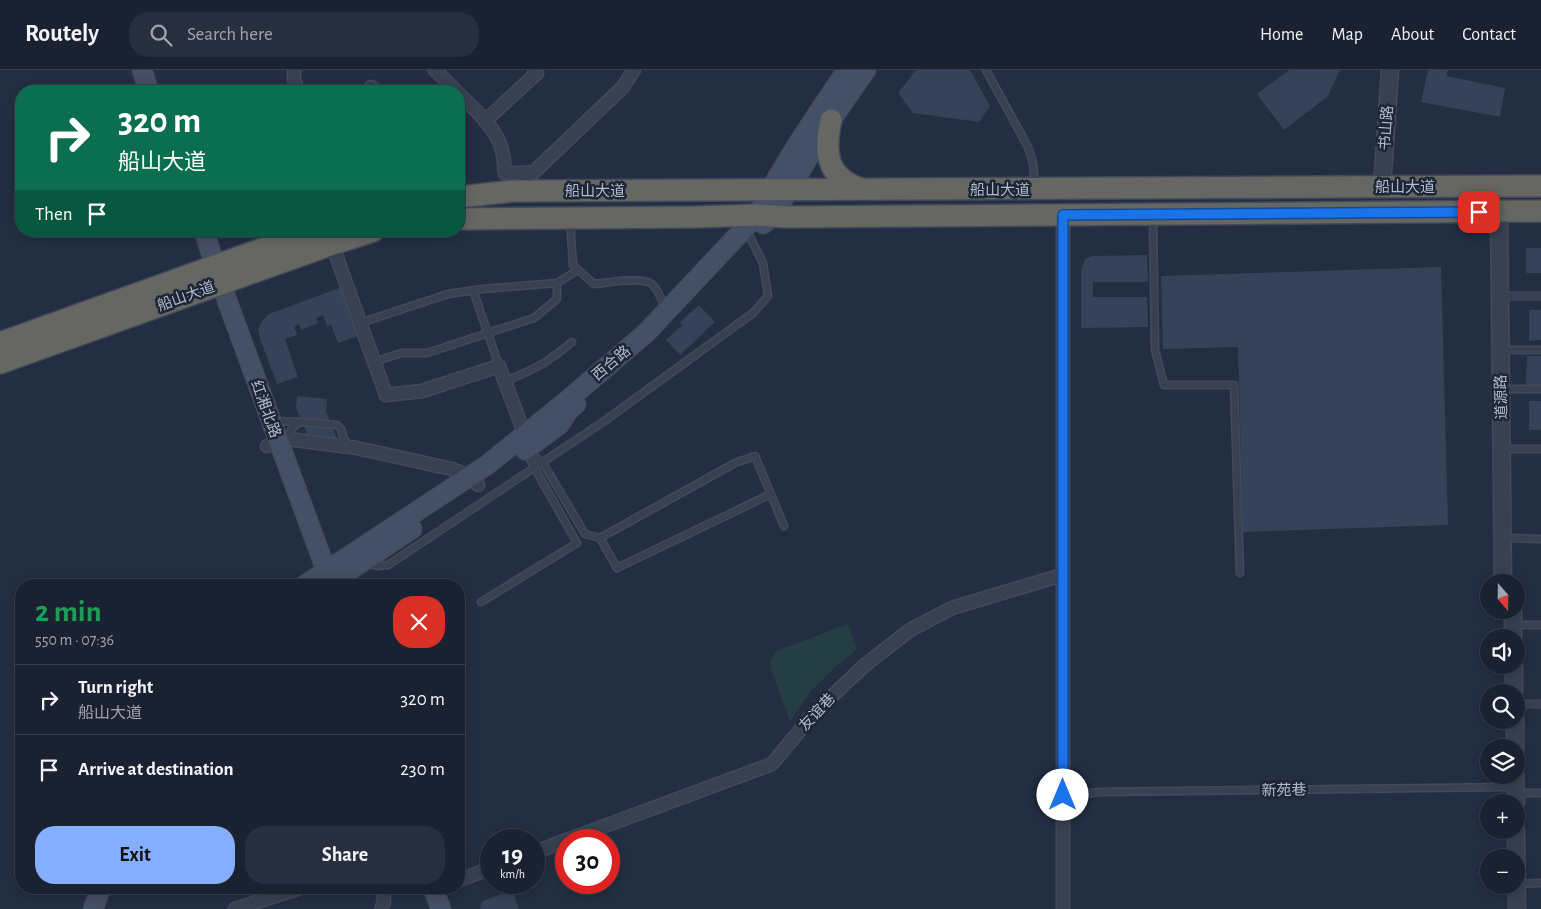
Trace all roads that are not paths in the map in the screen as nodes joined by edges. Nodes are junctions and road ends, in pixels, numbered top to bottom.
1 (142, 70) edge
2 (154, 70) edge
3 (293, 70) edge
4 (435, 70) edge
5 (534, 70) edge
6 (634, 70) edge
7 (847, 70) edge
8 (866, 70) edge
9 (986, 70) edge
10 (1390, 70) edge
11 (147, 85) edge
12 (158, 85) edge
13 (296, 85) edge
14 (449, 85) edge
15 (465, 101) edge
16 (486, 121) junction
17 (822, 121) junction
18 (526, 182) junction
19 (1541, 186) edge
20 (1382, 187) junction
21 (1035, 189) junction
22 (867, 190) junction
23 (708, 191) junction
24 (780, 191) junction
25 (465, 196) edge
26 (1503, 211) junction
27 (1541, 211) edge
28 (1153, 214) junction
29 (765, 215) junction
30 (1063, 215) junction
31 (570, 218) junction
32 (465, 219) edge
33 (748, 235) junction
34 (196, 237) edge
35 (205, 237) edge
36 (299, 237) edge
37 (354, 237) edge
38 (332, 244) junction
39 (578, 270) junction
40 (213, 277) junction
41 (557, 283) junction
42 (473, 290) junction
43 (1509, 296) junction
44 (1541, 296) edge
45 (666, 311) junction
46 (360, 323) junction
47 (488, 333) junction
48 (572, 342) dead end
49 (0, 343) edge
50 (1510, 350) junction
51 (1541, 350) edge
52 (374, 362) junction
53 (0, 363) edge
54 (499, 366) junction
55 (505, 381) junction
56 (1510, 389) junction
57 (1541, 389) edge
58 (270, 421) junction
59 (300, 422) junction
60 (278, 442) junction
61 (523, 442) junction
62 (347, 447) junction
63 (1511, 449) junction
64 (1541, 449) edge
65 (543, 463) junction
66 (534, 468) junction
67 (473, 481) junction
68 (771, 494) junction
69 (784, 526) dead end
70 (600, 538) junction
71 (1512, 538) junction
72 (1541, 539) edge
73 (364, 562) junction
74 (1240, 573) dead end
75 (1503, 574) edge
76 (1513, 574) edge
77 (1062, 575) junction
78 (321, 579) edge
79 (326, 579) edge
80 (328, 579) edge
81 (480, 602) dead end
82 (1541, 624) edge
83 (1511, 627) edge
84 (1525, 704) edge
85 (1541, 704) edge
86 (1511, 789) edge
87 (1541, 793) edge
88 (1063, 795) junction
89 (597, 829) edge
90 (480, 872) edge
91 (465, 878) edge
92 (1541, 883) edge
93 (1525, 884) edge
94 (88, 894) edge
95 (99, 894) edge
96 (272, 894) edge
97 (384, 894) edge
98 (435, 894) edge
99 (447, 894) edge
100 (1507, 894) edge
101 (1517, 894) edge
102 (82, 909) edge
103 (94, 909) edge
104 (235, 909) edge
105 (381, 909) edge
106 (441, 909) edge
107 (453, 909) edge
108 (1063, 909) edge
109 (1508, 909) edge
110 (1517, 909) edge

1 - 11 main road
2 - 12 main road
3 - 13 street
4 - 14 street
5 - 16 street
6 - 18 street
7 - 17 main road, 西合路
8 - 17 main road, 西合路
9 - 21 lane
10 - 20 street, 书山路
15 - 16 street
16 - 18 street
17 - 22 highway
17 - 23 main road
17 - 24 main road, 西合路
18 - 23 highway, 船山大道
18 - 25 highway, 船山大道
19 - 20 highway, 船山大道
20 - 21 highway, 船山大道
21 - 22 highway, 船山大道
22 - 24 highway, 船山大道
23 - 24 highway, 船山大道
24 - 29 main road, 西合路
26 - 27 highway, 船山大道
26 - 28 highway, 船山大道
26 - 43 street, 道源路
26 - 75 street, 道源路
28 - 30 highway, 船山大道
28 - 74 lane
29 - 30 highway, 船山大道
29 - 31 highway, 船山大道
29 - 33 main road, 西合路
29 - 45 main road, 西合路
30 - 77 street
31 - 32 highway, 船山大道
31 - 39 lane
33 - 61 main road, 西合路
33 - 65 lane
34 - 40 main road, 红湘北路
35 - 40 main road, 红湘北路
36 - 40 highway, 船山大道
37 - 38 highway, 船山大道
38 - 40 highway, 船山大道
38 - 46 street
39 - 41 lane
39 - 45 lane
40 - 49 highway, 船山大道
40 - 53 highway, 船山大道
40 - 58 main road, 红湘北路
40 - 60 main road, 红湘北路
41 - 42 lane
41 - 47 lane
42 - 46 lane
42 - 47 lane
43 - 44 lane
43 - 50 street, 道源路
45 - 61 main road, 西合路
46 - 52 street
47 - 52 lane
47 - 54 lane
48 - 55 lane
50 - 51 lane
50 - 56 street, 道源路
52 - 54 street
54 - 55 street
55 - 61 street
56 - 57 lane
56 - 63 street, 道源路
58 - 59 lane
58 - 60 main road, 红湘北路
59 - 60 lane
59 - 62 lane
60 - 62 street
60 - 78 main road, 红湘北路
61 - 65 lane
61 - 66 lane
61 - 67 main road, 西合路
62 - 67 street
63 - 64 lane
63 - 71 street, 道源路
65 - 66 lane
65 - 70 lane
66 - 73 lane
66 - 81 lane
67 - 73 main road, 西合路
67 - 79 main road, 西合路
68 - 69 lane
68 - 70 lane
68 - 70 lane
71 - 72 lane
71 - 76 street, 道源路
73 - 80 main road, 西合路
77 - 88 street
77 - 89 street, 友谊巷
82 - 83 lane
84 - 85 lane
86 - 87 lane, 新苑巷
86 - 88 lane, 新苑巷
88 - 108 street
90 - 91 street
92 - 93 lane
94 - 102 main road
95 - 103 main road
96 - 104 street
97 - 105 street
98 - 106 main road
99 - 107 main road
100 - 109 street
101 - 110 street

